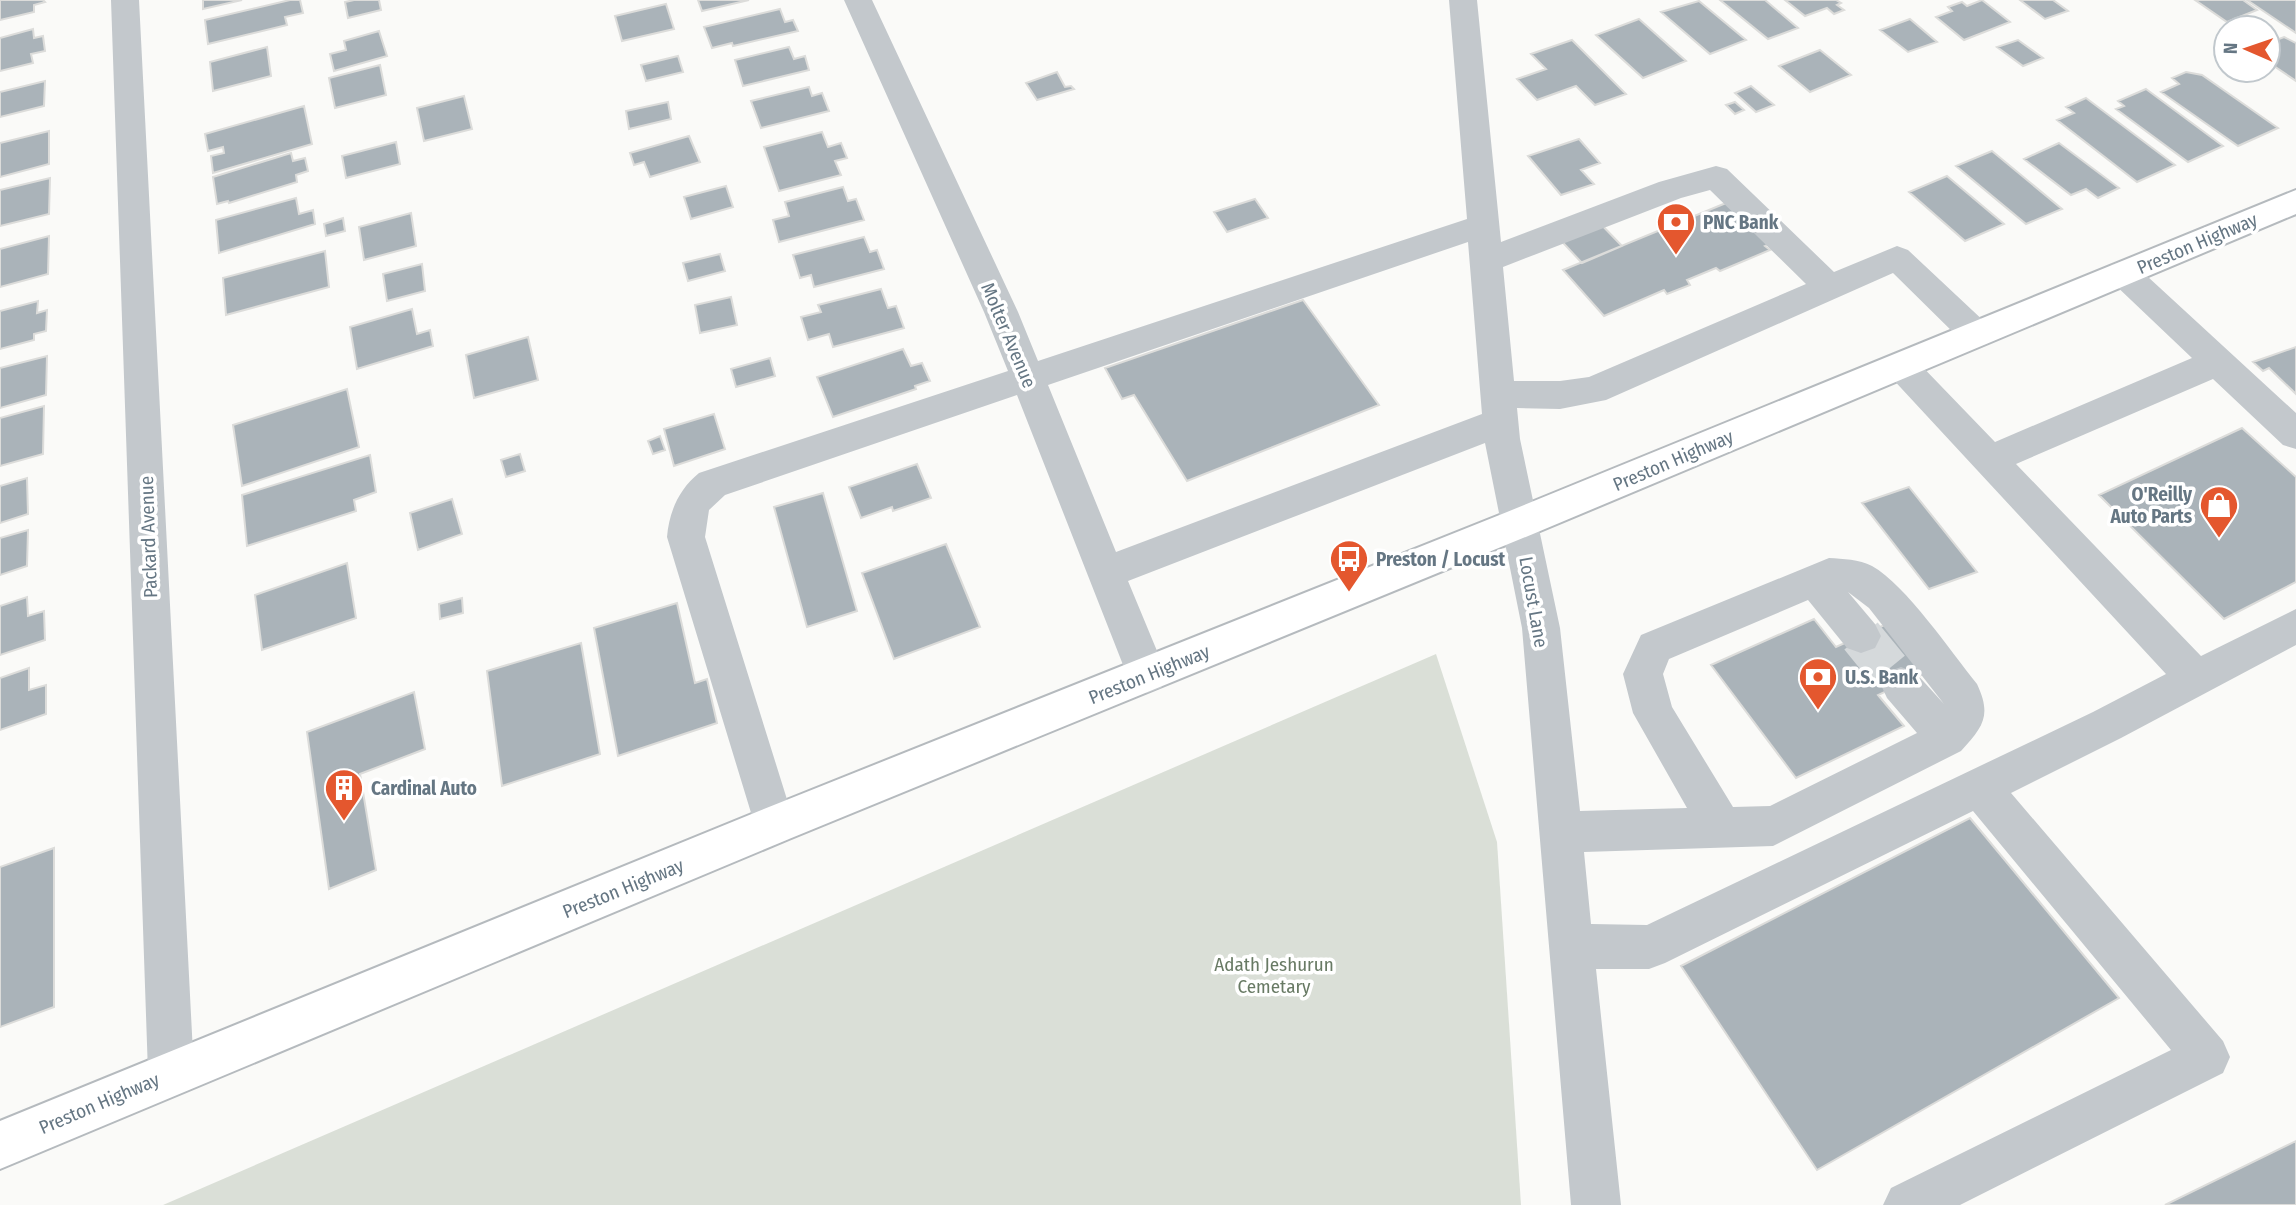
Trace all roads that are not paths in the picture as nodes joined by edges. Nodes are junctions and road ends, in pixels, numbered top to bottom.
1 (125, 0) edge
2 (858, 0) edge
3 (1471, 2) edge
4 (2296, 201) edge
5 (1483, 225) junction
6 (1485, 261) junction
7 (2123, 273) junction
8 (1829, 286) junction
9 (1976, 334) junction
10 (2218, 362) junction
11 (1901, 366) junction
12 (1027, 378) junction
13 (1499, 408) junction
14 (2296, 435) edge
15 (1989, 460) junction
16 (1520, 523) junction
17 (1105, 573) junction
18 (1815, 580) junction
19 (2296, 626) edge
20 (1861, 636) tunnel mouth
21 (1147, 675) junction
22 (2195, 677) junction
23 (1901, 685) tunnel mouth
24 (1947, 738) junction
25 (1979, 787) junction
26 (774, 825) junction
27 (1722, 827) junction
28 (1560, 832) junction
29 (1571, 946) junction
30 (171, 1073) junction
31 (0, 1144) edge
32 (1595, 1205) edge
33 (1908, 1205) edge

1 - 30 street, Packard Avenue
2 - 12 street, Molter Avenue
3 - 5 street, Locust Lane
4 - 7 main road, Preston Highway
5 - 6 street, Locust Lane
5 - 12 street
6 - 8 street
6 - 13 street, Locust Lane
7 - 9 main road, Preston Highway
7 - 10 street
8 - 9 street
8 - 13 street
9 - 11 main road, Preston Highway
10 - 14 street
10 - 15 street
11 - 15 street
11 - 16 main road, Preston Highway
12 - 17 street, Molter Avenue
12 - 26 street
13 - 16 street, Locust Lane
13 - 17 street
15 - 22 street
16 - 21 main road, Preston Highway
16 - 28 street, Locust Lane
17 - 21 street, Molter Avenue
18 - 20 street
18 - 24 street
18 - 27 street
19 - 22 street
21 - 26 main road, Preston Highway
22 - 25 street
23 - 24 street
24 - 27 street
25 - 29 street
25 - 33 street
26 - 30 main road, Preston Highway
27 - 28 street
28 - 29 street, Locust Lane
29 - 32 street, Locust Lane
30 - 31 main road, Preston Highway

